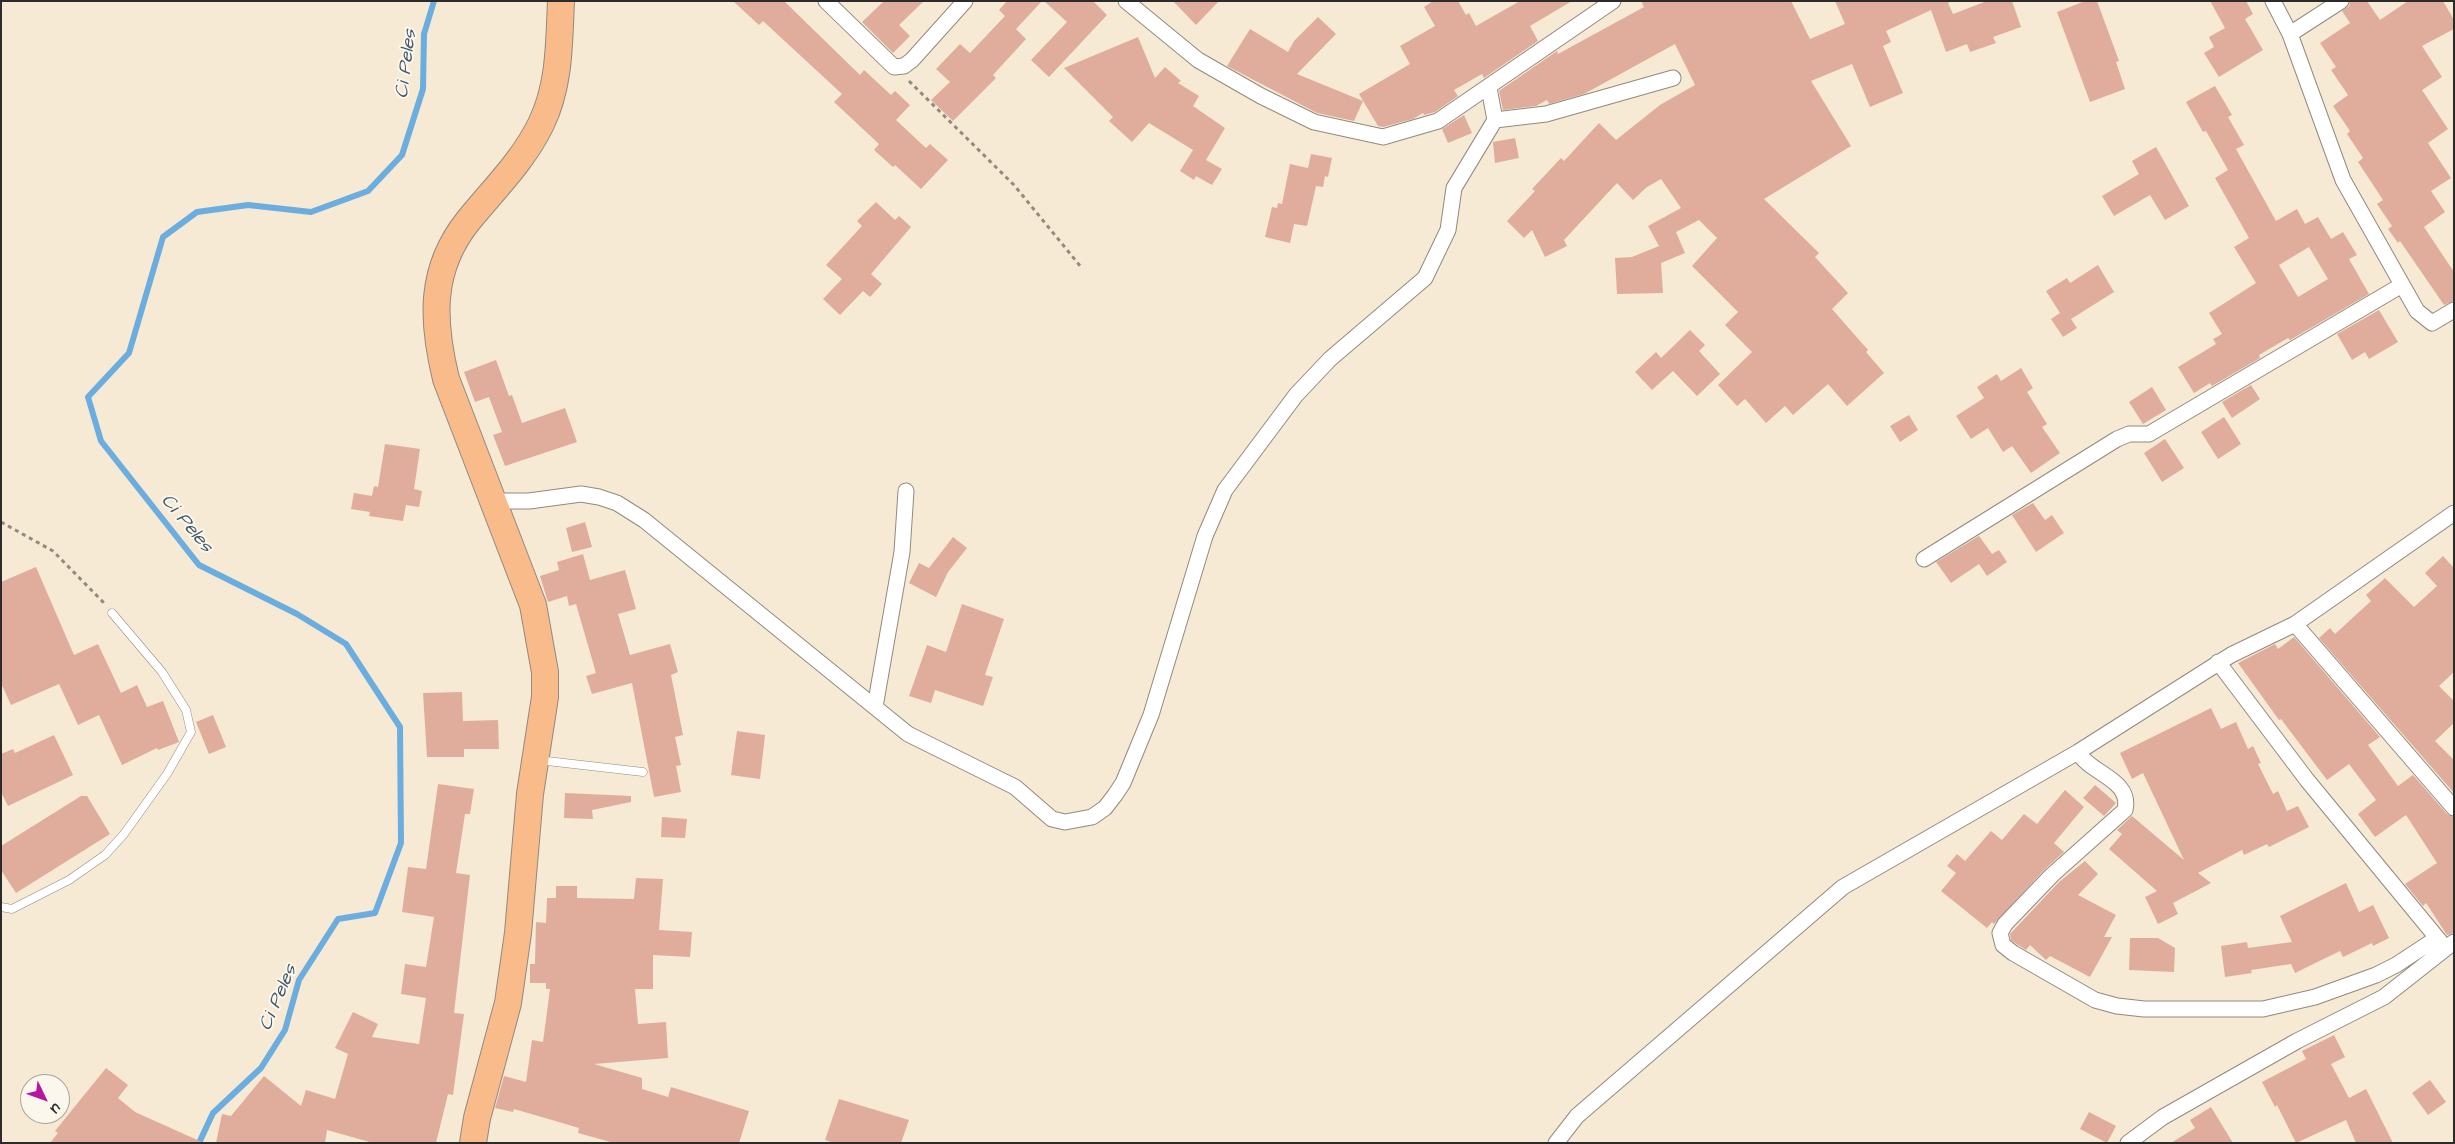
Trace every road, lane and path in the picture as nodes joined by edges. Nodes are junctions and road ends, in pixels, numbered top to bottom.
1 (561, 1) edge
2 (826, 1) edge
3 (965, 1) edge
4 (1126, 1) edge
5 (1613, 1) edge
6 (2273, 1) edge
7 (2341, 1) edge
8 (2290, 34) junction
9 (894, 67) junction
10 (1673, 78) dead end
11 (1489, 88) junction
12 (1495, 120) junction
13 (1081, 266) dead end
14 (2402, 285) junction
15 (2454, 310) edge
16 (906, 491) dead end
17 (495, 501) junction
18 (2453, 515) edge
19 (1, 522) edge
20 (1924, 559) dead end
21 (112, 613) joint
22 (2295, 624) junction
23 (2218, 662) junction
24 (875, 707) junction
25 (2078, 752) junction
26 (536, 760) junction
27 (643, 772) dead end
28 (2454, 808) edge
29 (1, 907) edge
30 (2446, 943) edge
31 (2396, 965) junction
32 (2384, 997) junction
33 (473, 1143) edge
34 (1556, 1143) edge
35 (2128, 1143) edge

1 - 17 highway
2 - 9 street
3 - 9 street
4 - 11 street
5 - 11 street
6 - 8 street
7 - 8 street
8 - 14 street
9 - 13 path
10 - 12 street
11 - 12 street
12 - 24 street
14 - 15 street
14 - 20 street
16 - 24 street
17 - 24 street
17 - 26 highway
18 - 22 street
19 - 21 path
21 - 29 lane
22 - 23 street
22 - 28 street
23 - 25 street
23 - 30 street
25 - 31 street
25 - 34 street
26 - 27 lane
26 - 33 highway
30 - 31 street
30 - 32 street
31 - 32 street
32 - 35 street

